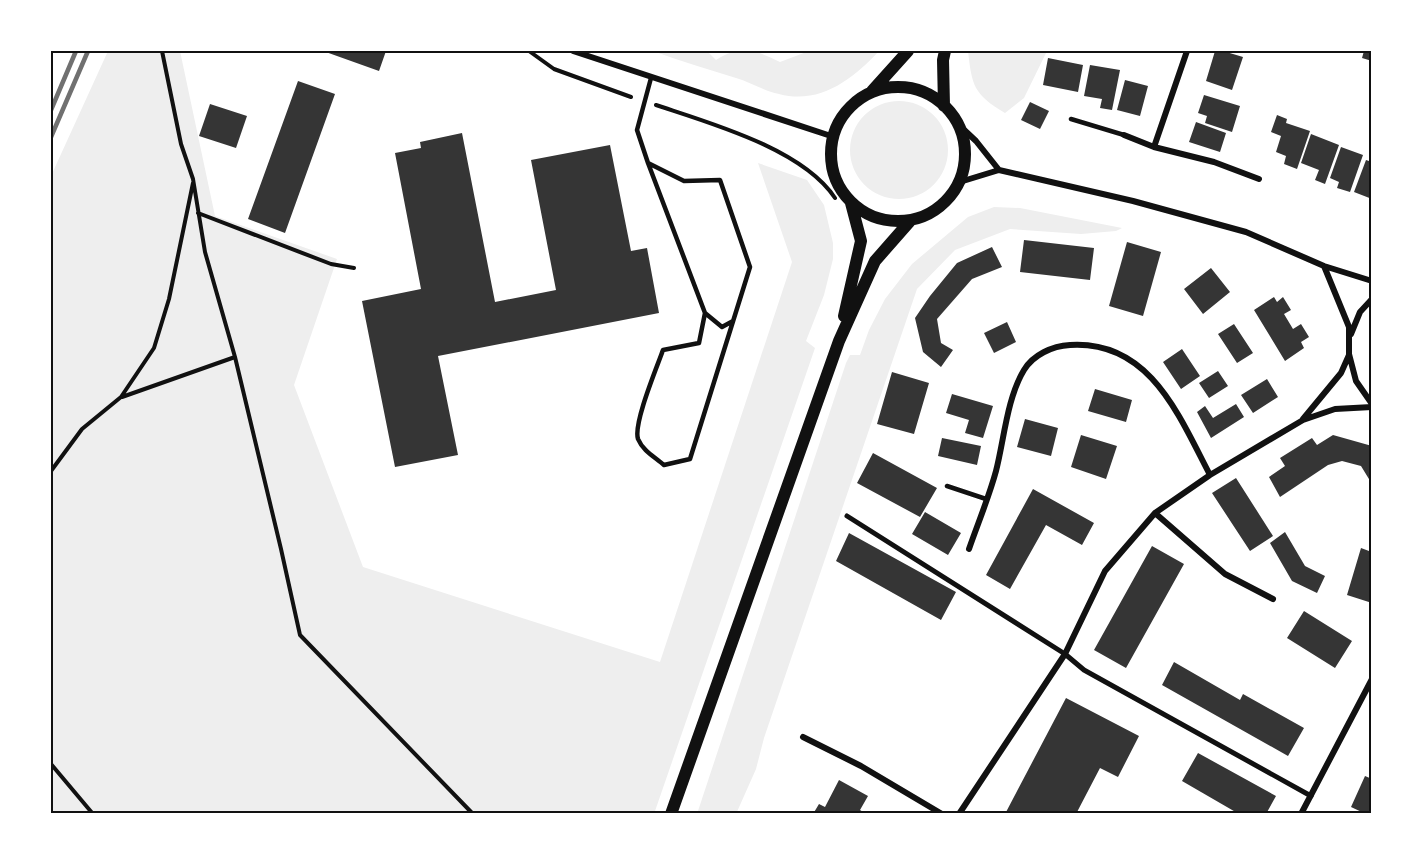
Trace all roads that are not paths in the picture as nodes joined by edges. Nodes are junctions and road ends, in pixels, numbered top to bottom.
1 (573, 51) edge
2 (908, 51) edge
3 (945, 51) edge
4 (1187, 51) edge
5 (651, 78) junction
6 (871, 92) junction
7 (945, 106) junction
8 (1071, 119) dead end
9 (960, 126) junction
10 (1124, 135) joint
11 (834, 137) junction
12 (1154, 147) junction
13 (648, 163) junction
14 (999, 170) junction
15 (1259, 178) dead end
16 (951, 195) junction
17 (845, 205) junction
18 (911, 220) junction
19 (1324, 266) junction
20 (1372, 281) edge
21 (1372, 299) edge
22 (705, 313) junction
23 (733, 321) junction
24 (839, 341) junction
25 (1349, 344) junction
26 (1349, 354) junction
27 (1372, 405) edge
28 (1303, 420) junction
29 (1210, 475) junction
30 (947, 486) dead end
31 (986, 499) junction
32 (1155, 513) junction
33 (847, 516) dead end
34 (969, 549) dead end
35 (1273, 599) dead end
36 (1065, 654) junction
37 (1372, 679) edge
38 (803, 737) dead end
39 (1311, 796) junction
40 (671, 814) edge
41 (942, 814) edge
42 (959, 814) edge
43 (1301, 814) edge

1 - 5 street
2 - 6 main road
3 - 7 main road
4 - 12 street
5 - 11 street
5 - 13 lane
6 - 7 main road
6 - 11 main road
7 - 9 main road
8 - 10 lane
9 - 14 street
9 - 16 main road
10 - 12 street
11 - 17 main road
12 - 15 street
13 - 22 lane
13 - 23 lane
14 - 16 street
14 - 19 street
16 - 18 main road
17 - 18 main road
17 - 24 main road
18 - 24 main road
19 - 20 street
19 - 25 street
21 - 25 street
22 - 23 lane
22 - 23 lane
24 - 40 main road
25 - 26 street
26 - 27 street
26 - 28 street
27 - 28 street
28 - 29 street
29 - 31 street
29 - 32 street
30 - 31 lane
31 - 34 street
32 - 35 street
32 - 36 street
33 - 36 street
36 - 39 street
36 - 42 street
37 - 39 street
38 - 41 street
39 - 43 street

